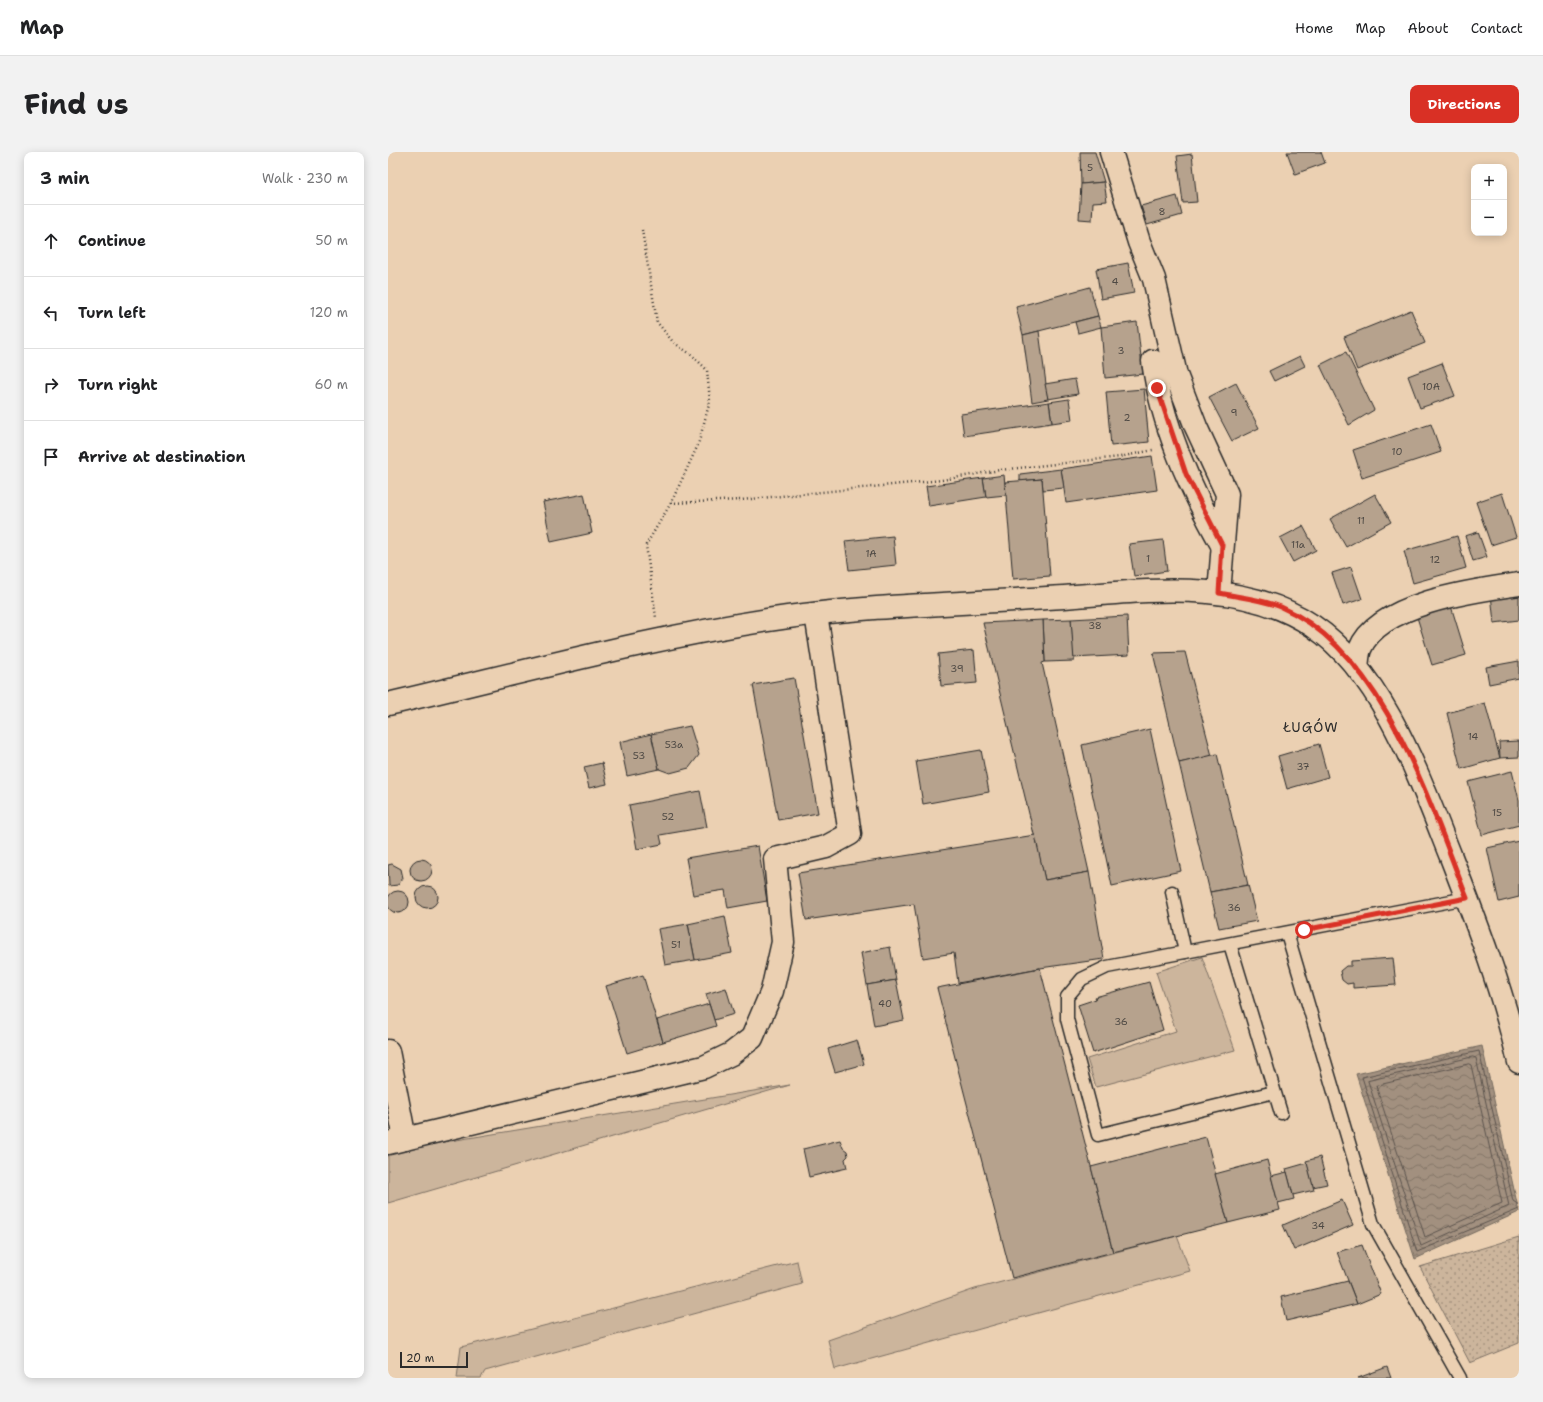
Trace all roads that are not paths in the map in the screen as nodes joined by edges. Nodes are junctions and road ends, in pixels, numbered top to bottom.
1 (1111, 152) edge
2 (1153, 361) dead end
3 (1222, 545) junction
4 (1519, 584) edge
5 (1219, 593) junction
6 (816, 614) junction
7 (1357, 667) junction
8 (388, 704) edge
9 (1172, 892) dead end
10 (1467, 898) junction
11 (1287, 933) junction
12 (1230, 944) junction
13 (1185, 952) junction
14 (388, 1051) edge
15 (1519, 1062) edge
16 (1274, 1092) junction
17 (1281, 1113) dead end
18 (396, 1141) edge
19 (1460, 1378) edge

1 - 3 street
2 - 3 street
3 - 5 street
4 - 7 street
5 - 6 street
5 - 7 street
6 - 8 street
6 - 18 street
7 - 10 street
9 - 13 lane
10 - 11 lane
10 - 15 street
11 - 12 lane
11 - 19 lane
12 - 13 lane
12 - 16 lane
13 - 16 lane
14 - 18 street
16 - 17 lane

